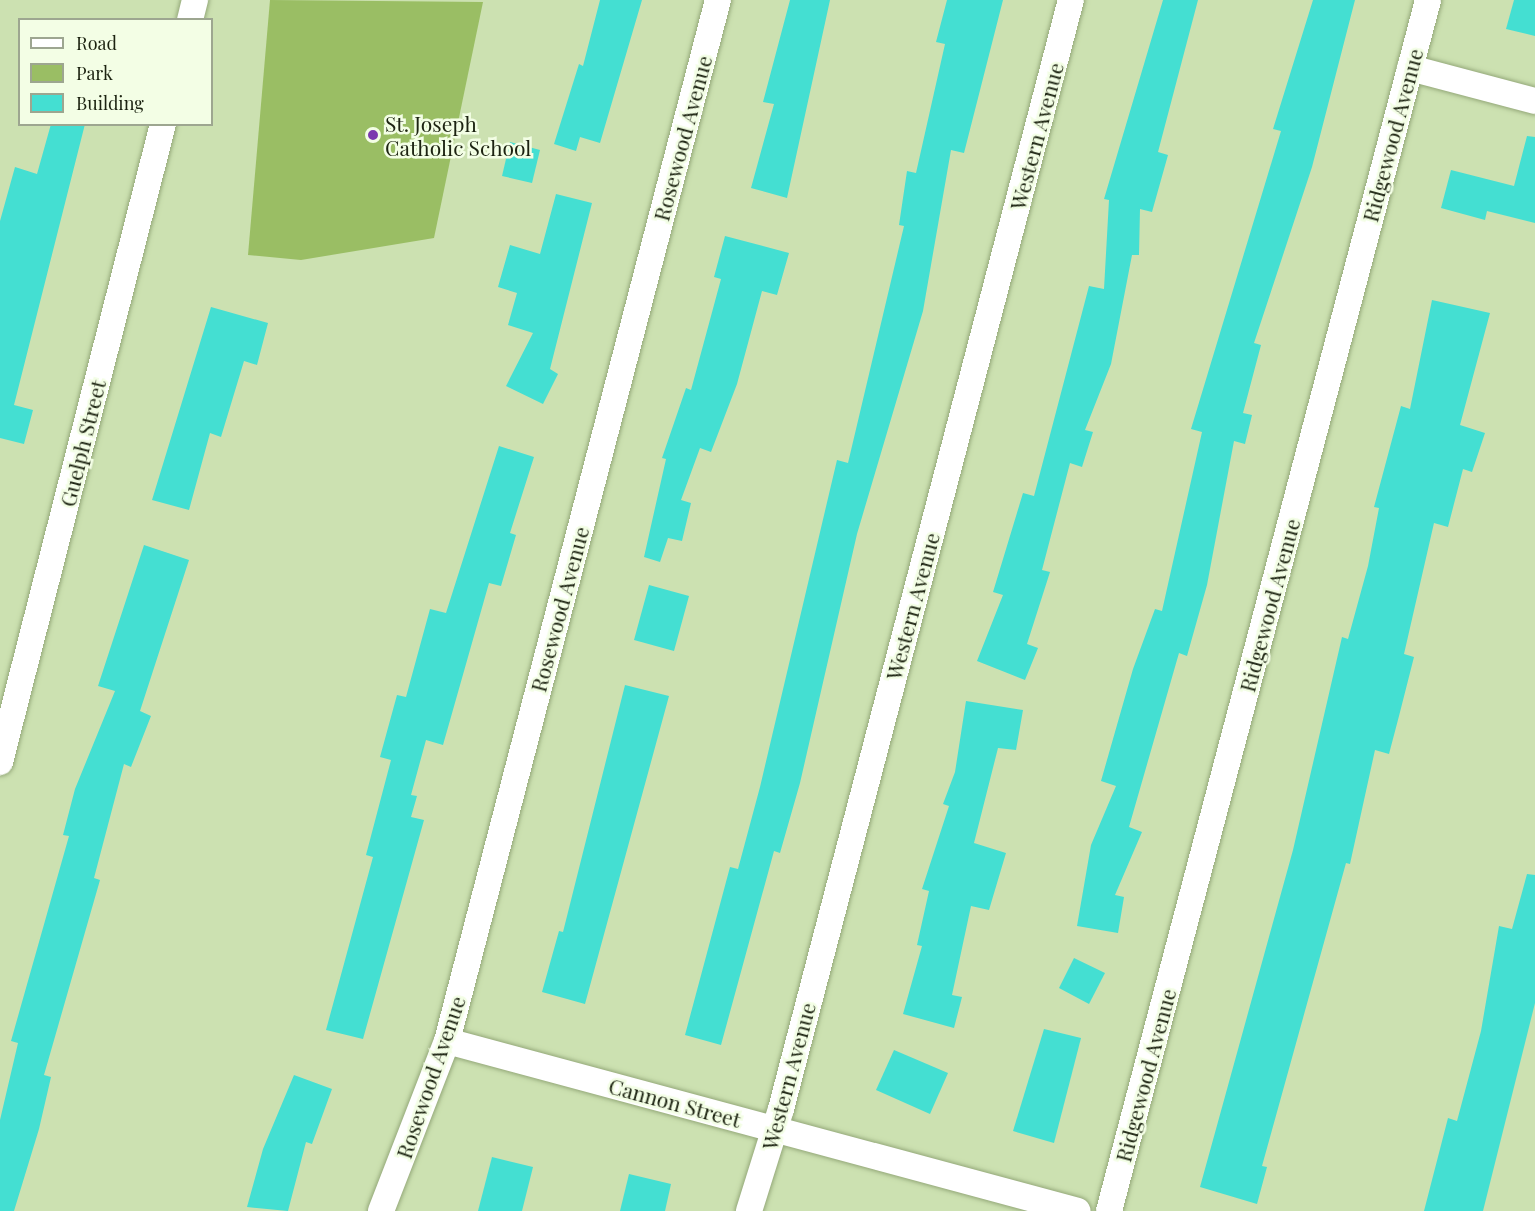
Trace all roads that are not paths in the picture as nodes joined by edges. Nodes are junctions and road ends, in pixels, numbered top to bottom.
1 (195, 0) edge
2 (718, 0) edge
3 (1071, 0) edge
4 (1428, 0) edge
5 (190, 18) edge
6 (1410, 68) junction
7 (1535, 101) edge
8 (162, 126) edge
9 (0, 762) edge
10 (447, 1041) junction
11 (775, 1130) junction
12 (381, 1211) edge
13 (749, 1211) edge
14 (1078, 1211) edge
15 (1109, 1211) edge

1 - 5 street
2 - 10 street, Rosewood Avenue
3 - 11 street, Western Avenue
4 - 6 street, Ridgewood Avenue
6 - 7 street
6 - 15 street, Ridgewood Avenue
8 - 9 street, Guelph Street
10 - 11 street, Cannon Street
10 - 12 street, Rosewood Avenue
11 - 13 street, Western Avenue
11 - 14 street, Cannon Street

